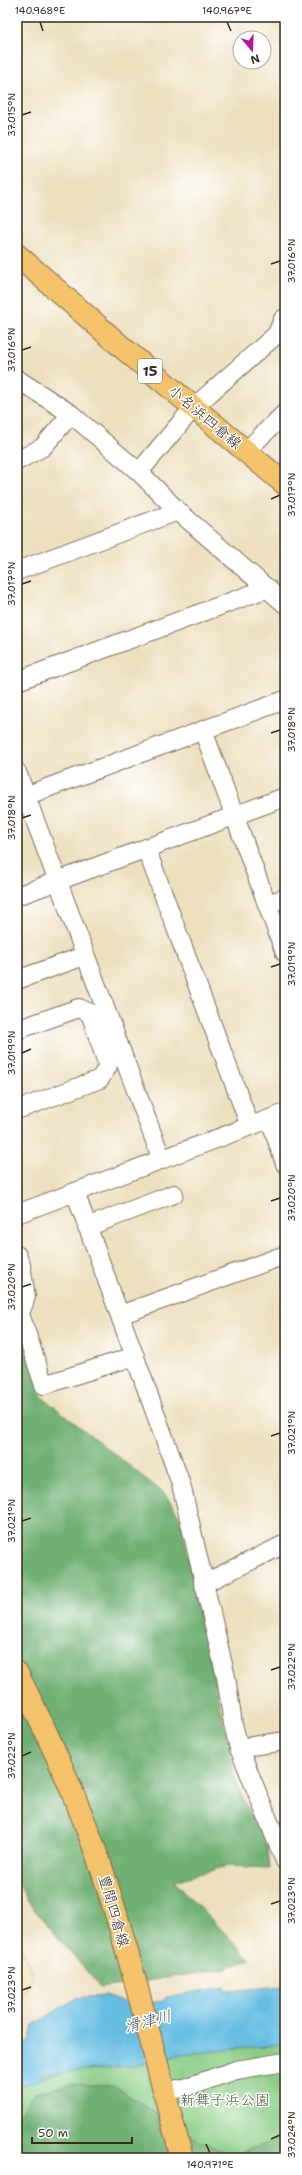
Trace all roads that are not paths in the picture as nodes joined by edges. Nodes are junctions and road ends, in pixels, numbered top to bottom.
1 (17, 255) edge
2 (283, 319) dead end
3 (17, 379) edge
4 (194, 407) junction
5 (285, 413) edge
6 (71, 414) junction
7 (246, 451) junction
8 (17, 461) edge
9 (139, 472) junction
10 (285, 484) edge
11 (178, 511) junction
12 (17, 571) edge
13 (268, 588) junction
14 (285, 604) edge
15 (17, 681) edge
16 (285, 700) edge
17 (203, 730) junction
18 (17, 772) edge
19 (21, 797) edge
20 (285, 797) edge
21 (234, 816) junction
22 (146, 848) junction
23 (57, 881) junction
24 (17, 896) edge
25 (285, 898) edge
26 (267, 904) junction
27 (285, 953) edge
28 (84, 956) junction
29 (17, 980) edge
30 (17, 1030) edge
31 (108, 1041) junction
32 (17, 1110) edge
33 (277, 1116) edge
34 (250, 1126) junction
35 (162, 1160) junction
36 (285, 1164) edge
37 (75, 1192) junction
38 (174, 1194) dead end
39 (17, 1214) edge
40 (87, 1227) junction
41 (285, 1255) edge
42 (17, 1256) edge
43 (120, 1315) junction
44 (135, 1356) junction
45 (285, 1544) edge
46 (204, 1584) junction
47 (17, 1673) edge
48 (285, 1742) edge
49 (240, 1748) junction
50 (285, 1861) edge
51 (285, 2062) edge
52 (164, 2092) junction
53 (182, 2158) edge

1 - 4 main road, 小名浜四倉線 / 15
2 - 4 street
3 - 6 street
4 - 7 main road, 小名浜四倉線 / 15
4 - 9 street
5 - 7 street
6 - 8 street
6 - 9 street
7 - 10 main road, 小名浜四倉線 / 15
9 - 11 street
11 - 12 street
11 - 13 street
13 - 14 street
13 - 15 street
16 - 17 street
17 - 19 street
17 - 21 street
18 - 19 street
19 - 23 street
20 - 21 street
21 - 22 street
21 - 26 street
22 - 23 street
22 - 34 street
23 - 24 street
23 - 28 street
25 - 26 street
26 - 27 street
28 - 29 street
28 - 31 street
30 - 31 street
31 - 32 street
31 - 35 street
33 - 34 street
33 - 36 street
34 - 35 street
35 - 37 street
37 - 39 street
37 - 40 street
38 - 40 street
40 - 43 street
41 - 43 street
42 - 44 street
43 - 44 street
44 - 46 street
45 - 46 street
46 - 49 street
47 - 52 main road, 豊間四倉線
48 - 49 street
49 - 50 street
51 - 52 street
52 - 53 main road, 豊間四倉線

